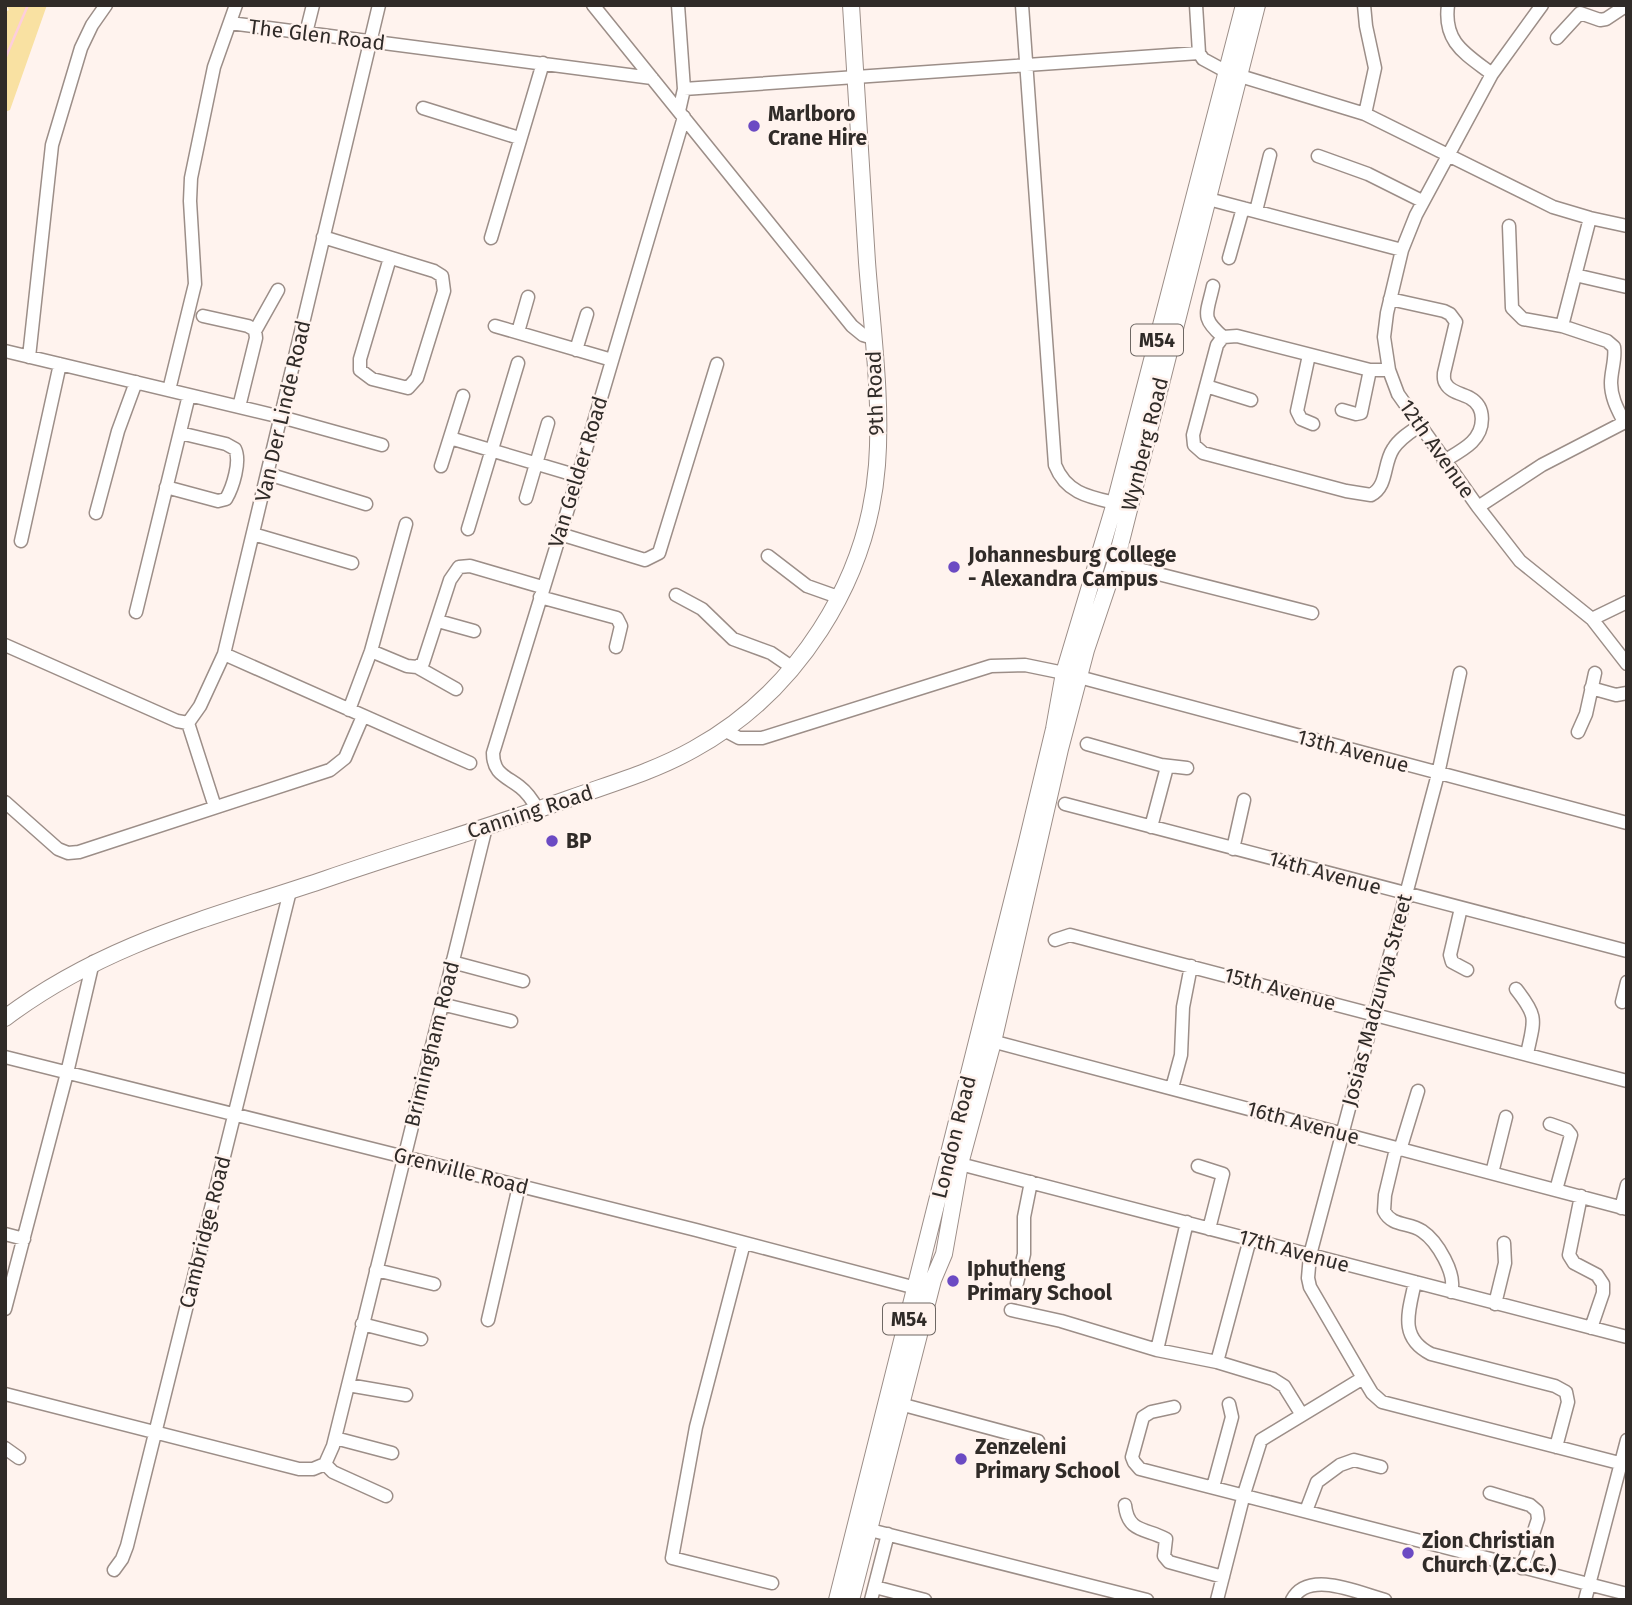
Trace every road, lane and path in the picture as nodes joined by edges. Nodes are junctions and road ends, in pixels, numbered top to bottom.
1 (106, 5) edge
2 (236, 5) edge
3 (313, 5) edge
4 (379, 5) edge
5 (593, 5) edge
6 (678, 5) edge
7 (851, 5) edge
8 (1022, 5) edge
9 (1196, 5) edge
10 (1244, 5) edge
11 (1257, 5) edge
12 (1364, 5) edge
13 (1448, 5) edge
14 (1542, 5) edge
15 (1627, 5) edge
16 (230, 23) junction
17 (306, 33) junction
18 (1557, 38) dead end
19 (371, 42) junction
20 (1199, 53) junction
21 (543, 64) junction
22 (1026, 66) junction
23 (1232, 74) junction
24 (1492, 74) junction
25 (856, 76) junction
26 (652, 78) junction
27 (684, 89) junction
28 (423, 108) dead end
29 (681, 114) junction
30 (1365, 114) junction
31 (519, 138) junction
32 (1270, 155) dead end
33 (1447, 155) junction
34 (1318, 156) dead end
35 (1216, 201) dead end
36 (1422, 201) junction
37 (1243, 208) junction
38 (1256, 211) junction
39 (1590, 218) junction
40 (1509, 226) dead end
41 (1627, 226) edge
42 (323, 237) junction
43 (491, 238) dead end
44 (1402, 250) junction
45 (390, 258) junction
46 (1229, 258) dead end
47 (1575, 275) junction
48 (1213, 286) dead end
49 (1627, 287) edge
50 (278, 289) dead end
51 (528, 297) dead end
52 (1390, 299) junction
53 (587, 314) dead end
54 (203, 316) dead end
55 (495, 326) dead end
56 (1562, 326) junction
57 (255, 331) junction
58 (518, 332) junction
59 (1223, 337) junction
60 (873, 338) junction
61 (576, 350) junction
62 (5, 351) edge
63 (1310, 355) junction
64 (29, 357) junction
65 (612, 360) junction
66 (518, 363) dead end
67 (60, 364) junction
68 (717, 364) dead end
69 (1370, 370) junction
70 (1389, 370) junction
71 (136, 382) junction
72 (1206, 386) junction
73 (169, 390) junction
74 (189, 395) junction
75 (463, 396) dead end
76 (1251, 400) dead end
77 (239, 407) junction
78 (1342, 410) dead end
79 (281, 416) junction
80 (1626, 422) edge
81 (548, 423) dead end
82 (1313, 424) dead end
83 (1419, 425) junction
84 (180, 433) junction
85 (450, 438) junction
86 (382, 445) dead end
87 (492, 450) junction
88 (1444, 461) junction
89 (536, 463) junction
90 (442, 466) dead end
91 (268, 474) junction
92 (578, 476) junction
93 (166, 487) junction
94 (526, 498) dead end
95 (1115, 503) junction
96 (366, 504) dead end
97 (1478, 507) junction
98 (96, 513) dead end
99 (406, 524) dead end
100 (468, 530) dead end
101 (253, 534) junction
102 (560, 534) junction
103 (20, 541) dead end
104 (768, 556) dead end
105 (352, 563) dead end
106 (1115, 563) junction
107 (541, 592) junction
108 (676, 595) dead end
109 (838, 597) junction
110 (1627, 602) edge
111 (136, 611) dead end
112 (1312, 613) dead end
113 (1592, 619) junction
114 (438, 621) junction
115 (474, 631) dead end
116 (5, 645) edge
117 (616, 647) dead end
118 (371, 650) junction
119 (224, 654) junction
120 (1627, 664) edge
121 (417, 667) junction
122 (793, 667) junction
123 (1460, 673) dead end
124 (1595, 673) dead end
125 (1071, 675) junction
126 (1591, 688) junction
127 (456, 689) dead end
128 (1627, 693) edge
129 (349, 710) junction
130 (363, 716) junction
131 (188, 723) junction
132 (724, 730) junction
133 (1578, 732) dead end
134 (1087, 744) dead end
135 (470, 763) dead end
136 (1167, 766) junction
137 (1186, 768) dead end
138 (1438, 774) junction
139 (1244, 800) dead end
140 (5, 802) edge
141 (1065, 804) dead end
142 (215, 807) junction
143 (538, 810) junction
144 (1627, 823) edge
145 (486, 827) junction
146 (1151, 827) junction
147 (1233, 849) junction
148 (290, 891) junction
149 (1406, 894) junction
150 (1461, 908) junction
151 (1055, 940) dead end
152 (1627, 951) edge
153 (93, 962) junction
154 (452, 962) junction
155 (1191, 966) junction
156 (1467, 970) dead end
157 (523, 981) dead end
158 (1627, 982) edge
159 (1516, 989) dead end
160 (1622, 1002) dead end
161 (441, 1004) junction
162 (1374, 1014) junction
163 (5, 1018) edge
164 (510, 1021) dead end
165 (986, 1040) junction
166 (1527, 1054) junction
167 (5, 1057) edge
168 (67, 1073) junction
169 (1627, 1081) edge
170 (1172, 1088) junction
171 (1418, 1091) dead end
172 (234, 1115) junction
173 (1506, 1116) dead end
174 (1549, 1124) dead end
175 (1341, 1133) junction
176 (1398, 1150) junction
177 (403, 1156) junction
178 (960, 1164) junction
179 (1198, 1166) dead end
180 (1492, 1172) junction
181 (1626, 1181) edge
182 (1031, 1182) junction
183 (519, 1186) junction
184 (1556, 1190) junction
185 (1581, 1196) junction
186 (1624, 1208) edge
187 (1187, 1223) junction
188 (1209, 1228) junction
189 (5, 1234) edge
190 (24, 1239) junction
191 (1250, 1239) junction
192 (1504, 1242) dead end
193 (744, 1243) junction
194 (1310, 1255) junction
195 (376, 1270) junction
196 (1415, 1282) junction
197 (1017, 1283) dead end
198 (434, 1284) dead end
199 (916, 1288) junction
200 (1451, 1292) junction
201 (1495, 1304) junction
202 (5, 1309) edge
203 (1011, 1310) dead end
204 (488, 1320) dead end
205 (362, 1324) junction
206 (1591, 1328) junction
207 (1627, 1337) edge
208 (421, 1339) dead end
209 (1157, 1350) junction
210 (1217, 1362) junction
211 (1363, 1378) junction
212 (348, 1385) junction
213 (5, 1394) edge
214 (406, 1395) dead end
215 (900, 1404) junction
216 (1229, 1404) dead end
217 (1174, 1408) dead end
218 (1302, 1415) junction
219 (154, 1432) junction
220 (335, 1438) junction
221 (1627, 1440) edge
222 (1038, 1441) dead end
223 (1556, 1447) junction
224 (5, 1448) edge
225 (392, 1453) dead end
226 (19, 1458) dead end
227 (325, 1464) junction
228 (1624, 1465) edge
229 (1381, 1466) dead end
230 (1213, 1487) junction
231 (1490, 1493) dead end
232 (1244, 1494) junction
233 (386, 1496) dead end
234 (1125, 1505) dead end
235 (1306, 1511) junction
236 (862, 1529) junction
237 (888, 1534) junction
238 (1522, 1567) junction
239 (114, 1570) dead end
240 (1223, 1577) junction
241 (772, 1583) dead end
242 (1588, 1585) junction
243 (873, 1593) edge
244 (1627, 1594) edge
245 (836, 1600) edge
246 (851, 1600) edge
247 (925, 1600) edge
248 (1147, 1600) edge
249 (1217, 1600) edge
250 (1292, 1600) edge
251 (1385, 1600) edge
252 (1585, 1600) edge

1 - 64 street
2 - 16 street
3 - 17 street
4 - 19 street, Van Der Linde Road
5 - 26 street
6 - 27 street, Van Gelder Road
7 - 25 main road, 9th Road
8 - 22 street
9 - 20 street
10 - 23 main road, Wynberg Road / M54
11 - 23 main road, Wynberg Road / M54
12 - 30 street
13 - 24 street
14 - 24 street, 12th Avenue
15 - 18 street
16 - 17 street, The Glen Road
16 - 73 street, The Glen Road
17 - 19 street, The Glen Road
19 - 21 street, The Glen Road
19 - 42 street, Van Der Linde Road
20 - 22 street
20 - 23 street
21 - 26 street, The Glen Road
21 - 31 street
22 - 25 street
22 - 95 street
23 - 30 street
23 - 95 main road, Wynberg Road / M54
23 - 106 main road, Wynberg Road / M54
24 - 33 street, 12th Avenue
25 - 27 street
25 - 60 main road, 9th Road
26 - 29 street
27 - 29 street, Van Gelder Road
28 - 31 street
29 - 60 street
29 - 65 street, Van Gelder Road
30 - 33 street
31 - 43 street
32 - 38 street
33 - 36 street, 12th Avenue
33 - 39 street
34 - 36 street
35 - 37 street
36 - 44 street, 12th Avenue
37 - 38 street
37 - 46 street
38 - 44 street
39 - 41 street
39 - 47 street
40 - 56 street
42 - 45 street
42 - 79 street, Van Der Linde Road
44 - 52 street, 12th Avenue
45 - 45 street
47 - 49 street
47 - 56 street
48 - 59 street
50 - 57 street
51 - 58 street
52 - 70 street, 12th Avenue
52 - 88 street
53 - 61 street
54 - 57 street
55 - 58 street
56 - 80 street
57 - 77 street
58 - 61 street
59 - 63 street
59 - 72 street
60 - 109 main road, 9th Road
61 - 65 street
62 - 64 street
63 - 69 street
63 - 82 street
64 - 67 street
65 - 92 street, Van Gelder Road
66 - 87 street
67 - 71 street
67 - 103 street
68 - 102 street
69 - 70 street
69 - 78 street
70 - 83 street, 12th Avenue
71 - 73 street
71 - 98 street
72 - 76 street
72 - 83 street
73 - 74 street
74 - 77 street
74 - 84 street
75 - 85 street
77 - 79 street
79 - 86 street
79 - 91 street, Van Der Linde Road
80 - 97 street
81 - 89 street
83 - 88 street, 12th Avenue
84 - 93 street
84 - 93 street
85 - 87 street
85 - 90 street
87 - 89 street
87 - 100 street
88 - 97 street, 12th Avenue
89 - 92 street
89 - 94 street
91 - 96 street
91 - 101 street, Van Der Linde Road
92 - 102 street, Van Gelder Road
93 - 111 street
95 - 125 main road, Wynberg Road / M54
97 - 113 street, 12th Avenue
99 - 118 street
101 - 105 street
101 - 119 street, Van Der Linde Road
102 - 107 street, Van Gelder Road
104 - 109 street
106 - 112 street
106 - 125 main road, Wynberg Road / M54
107 - 114 street
107 - 117 street
107 - 143 street, Van Gelder Road
108 - 122 street
109 - 122 main road, 9th Road
110 - 113 street
113 - 120 street, 12th Avenue
114 - 115 street
114 - 121 street
116 - 131 street
118 - 121 street
118 - 129 street
119 - 129 street
119 - 131 street, Van Der Linde Road
121 - 127 street
122 - 132 main road, 9th Road
123 - 138 street, Josias Madzunya Street
124 - 126 street
125 - 132 street
125 - 138 street, 13th Avenue
125 - 165 main road, London Road / M54
126 - 128 street
126 - 133 street
129 - 130 street
130 - 135 street
130 - 142 street
131 - 142 street
132 - 143 main road, Canning Road
134 - 136 street
136 - 137 street
136 - 146 street
138 - 144 street, 13th Avenue
138 - 149 street, Josias Madzunya Street
139 - 147 street
140 - 142 street
141 - 146 street, 14th Avenue
143 - 145 main road, Canning Road
145 - 148 main road, Canning Road
145 - 154 street, Brimingham Road
146 - 147 street, 14th Avenue
147 - 149 street, 14th Avenue
148 - 153 main road, Canning Road
148 - 172 street, Cambridge Road
149 - 150 street, 14th Avenue
149 - 162 street, Josias Madzunya Street
150 - 152 street, 14th Avenue
150 - 156 street
151 - 155 street, 15th Avenue
153 - 163 main road, Canning Road
153 - 168 street
154 - 157 street
154 - 161 street, Brimingham Road
155 - 162 street, 15th Avenue
155 - 170 street
158 - 160 street
159 - 166 street
161 - 164 street
161 - 177 street, Brimingham Road
162 - 166 street, 15th Avenue
162 - 175 street, Josias Madzunya Street
165 - 170 street, 16th Avenue
165 - 178 main road, London Road / M54
165 - 199 main road, London Road / M54
166 - 169 street, 15th Avenue
167 - 168 street, Grenville Road
168 - 172 street, Grenville Road
168 - 190 street
170 - 175 street, 16th Avenue
171 - 176 street
172 - 177 street, Grenville Road
172 - 219 street, Cambridge Road
173 - 180 street
174 - 184 street
175 - 176 street, 16th Avenue
175 - 194 street, Josias Madzunya Street
176 - 180 street, 16th Avenue
176 - 200 street
177 - 183 street, Grenville Road
177 - 195 street, Brimingham Road
178 - 182 street, 17th Avenue
178 - 215 main road, London Road / M54
179 - 188 street
180 - 184 street, 16th Avenue
181 - 186 street
182 - 187 street, 17th Avenue
182 - 197 street
183 - 193 street, Grenville Road
183 - 204 street
184 - 185 street, 16th Avenue
185 - 186 street, 16th Avenue
185 - 206 street
187 - 188 street, 17th Avenue
187 - 209 street
188 - 191 street, 17th Avenue
189 - 190 street
190 - 202 street
191 - 194 street, 17th Avenue
191 - 210 street
192 - 201 street
193 - 199 street, Grenville Road
193 - 241 street
194 - 196 street, 17th Avenue
194 - 211 street, Josias Madzunya Street
195 - 198 street
195 - 205 street, Brimingham Road
196 - 200 street, 17th Avenue
196 - 223 street
199 - 236 main road, London Road / M54
200 - 201 street, 17th Avenue
201 - 206 street, 17th Avenue
203 - 209 street
205 - 208 street
205 - 212 street, Brimingham Road
206 - 207 street, 17th Avenue
209 - 210 street
210 - 218 street
211 - 218 street
211 - 223 street, Josias Madzunya Street
212 - 214 street
212 - 220 street, Brimingham Road
213 - 219 street
215 - 222 street
215 - 236 main road, London Road / M54
216 - 230 street
217 - 230 street
218 - 232 street
219 - 227 street
219 - 239 street, Cambridge Road
220 - 225 street
220 - 227 street, Brimingham Road
221 - 228 street
223 - 228 street
224 - 226 street
227 - 233 street
228 - 242 street
229 - 235 street
230 - 232 street
231 - 238 street
232 - 235 street
232 - 240 street
234 - 240 street
235 - 238 street
236 - 237 street
236 - 245 main road, London Road / M54
236 - 246 main road, London Road / M54
237 - 243 street
237 - 248 street
238 - 242 street
240 - 249 street
242 - 244 street
242 - 252 street
243 - 247 street
250 - 251 street

